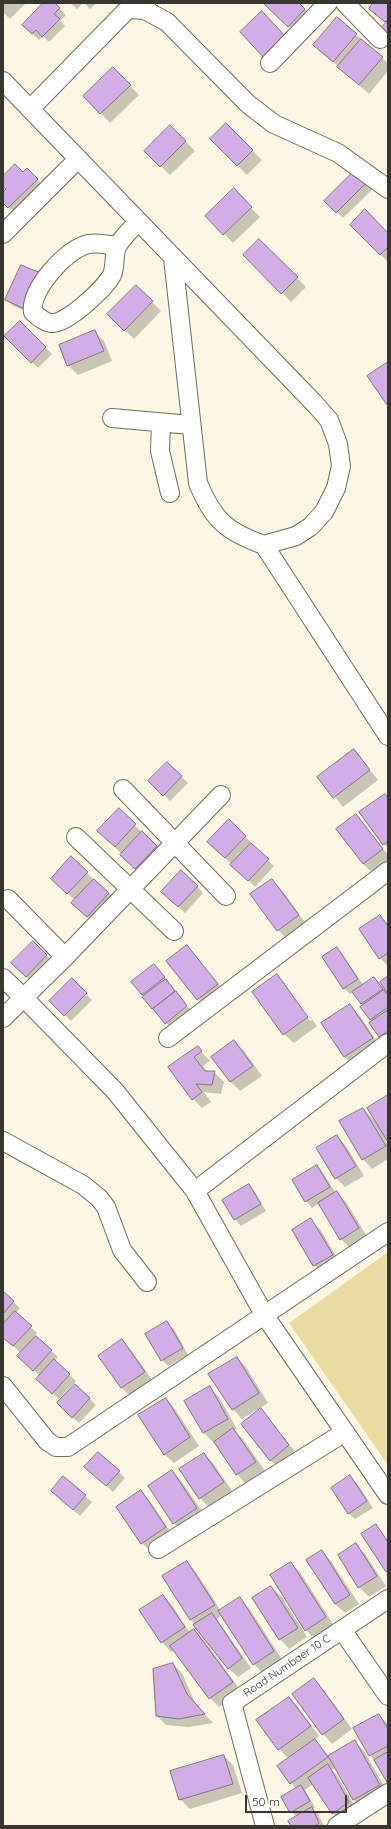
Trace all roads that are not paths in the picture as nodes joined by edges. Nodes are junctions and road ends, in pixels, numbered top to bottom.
1 (328, 3) edge
2 (345, 3) edge
3 (145, 6) edge
4 (380, 39) dead end
5 (270, 64) dead end
6 (3, 81) edge
7 (30, 109) junction
8 (78, 159) junction
9 (385, 180) edge
10 (138, 222) junction
11 (3, 234) edge
12 (117, 246) junction
13 (173, 258) junction
14 (112, 418) dead end
15 (161, 423) junction
16 (191, 425) junction
17 (170, 493) dead end
18 (264, 545) junction
19 (388, 736) edge
20 (123, 789) dead end
21 (221, 795) dead end
22 (76, 836) dead end
23 (176, 843) junction
24 (388, 871) edge
25 (130, 888) junction
26 (226, 896) dead end
27 (8, 899) dead end
28 (174, 931) dead end
29 (65, 958) junction
30 (3, 978) edge
31 (24, 998) junction
32 (3, 1018) edge
33 (168, 1038) dead end
34 (388, 1043) edge
35 (3, 1141) edge
36 (190, 1185) junction
37 (388, 1232) edge
38 (147, 1282) dead end
39 (265, 1316) junction
40 (3, 1386) edge
41 (345, 1432) junction
42 (388, 1495) edge
43 (158, 1549) dead end
44 (388, 1599) edge
45 (342, 1630) junction
46 (388, 1696) edge
47 (388, 1794) edge
48 (265, 1826) edge
49 (337, 1826) edge

1 - 5 street
2 - 4 street
3 - 7 street
3 - 9 street
6 - 7 street
7 - 8 street
8 - 10 street
8 - 11 street
10 - 12 street
10 - 13 street
12 - 12 street
13 - 16 street
13 - 18 street
14 - 15 street
15 - 16 street
15 - 17 street
16 - 18 street
18 - 19 street
20 - 23 street
21 - 23 street
22 - 25 street
23 - 25 street
23 - 26 street
24 - 33 street
25 - 28 street
25 - 29 street
27 - 29 street
29 - 31 street
30 - 31 street
31 - 32 street
31 - 36 street
34 - 36 street
35 - 38 street
36 - 39 street
37 - 39 street
39 - 40 street
39 - 41 street
41 - 42 street
41 - 43 street
44 - 45 street, Road Numbaer 10 C
45 - 46 street
45 - 48 street, Road Numbaer 10 C
47 - 49 street

